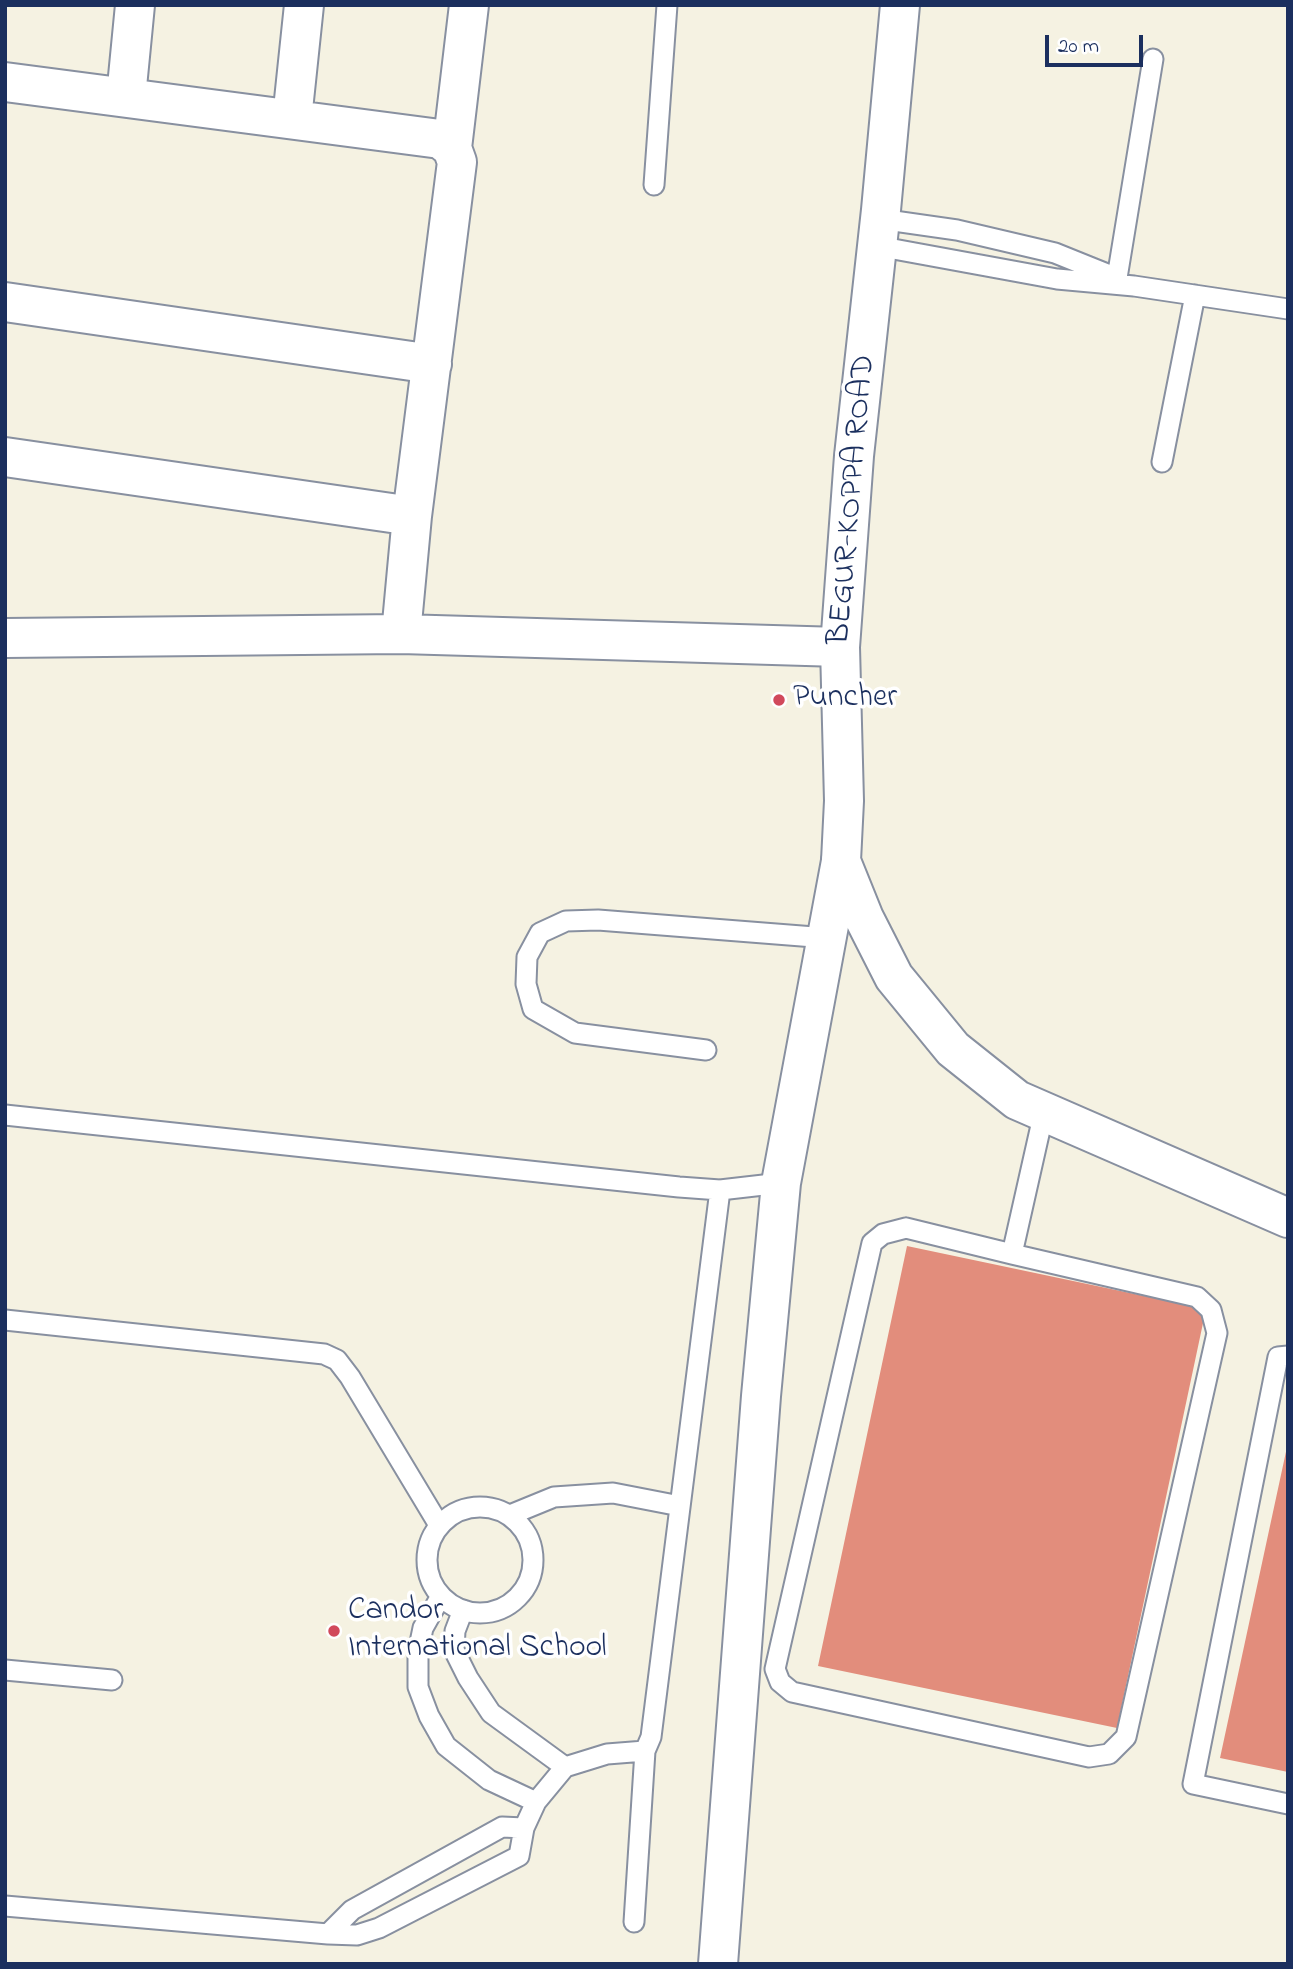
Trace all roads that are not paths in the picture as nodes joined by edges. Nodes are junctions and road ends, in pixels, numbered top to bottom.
1 (135, 5) edge
2 (304, 5) edge
3 (469, 5) edge
4 (667, 5) edge
5 (900, 5) edge
6 (1153, 59) dead end
7 (5, 82) edge
8 (126, 97) junction
9 (292, 119) junction
10 (452, 148) junction
11 (654, 185) dead end
12 (879, 232) junction
13 (1126, 282) junction
14 (1195, 295) junction
15 (5, 302) edge
16 (1288, 309) edge
17 (432, 364) junction
18 (5, 457) edge
19 (1162, 462) dead end
20 (412, 516) junction
21 (401, 634) junction
22 (5, 638) edge
23 (840, 647) junction
24 (841, 861) junction
25 (827, 938) junction
26 (706, 1050) dead end
27 (1044, 1112) junction
28 (5, 1115) edge
29 (781, 1183) junction
30 (720, 1190) junction
31 (1288, 1218) edge
32 (1012, 1254) junction
33 (5, 1320) edge
34 (1288, 1356) edge
35 (680, 1506) junction
36 (510, 1515) junction
37 (439, 1525) junction
38 (441, 1596) junction
39 (463, 1610) junction
40 (5, 1670) edge
41 (112, 1680) dead end
42 (645, 1751) junction
43 (565, 1767) junction
44 (536, 1802) junction
45 (1288, 1804) edge
46 (524, 1828) junction
47 (5, 1906) edge
48 (634, 1922) dead end
49 (328, 1934) junction
50 (718, 1964) edge

1 - 8 street
2 - 9 street
3 - 10 street
4 - 11 lane
5 - 12 street, BEGUR-KOPPA ROAD
6 - 13 lane
7 - 8 street
8 - 9 street
9 - 10 street
10 - 17 street
12 - 13 lane
12 - 13 lane
12 - 23 street, BEGUR-KOPPA ROAD
13 - 14 lane
14 - 16 lane
14 - 19 lane
15 - 17 street
17 - 20 street
18 - 20 street
20 - 21 street
21 - 22 street
21 - 23 street
23 - 24 street, BEGUR-KOPPA ROAD
24 - 25 street
24 - 27 street, BEGUR-KOPPA ROAD
25 - 26 lane
25 - 29 street
27 - 31 street, BEGUR-KOPPA ROAD
27 - 32 lane
28 - 30 lane
29 - 30 lane
29 - 50 street
30 - 35 lane
32 - 32 lane
33 - 37 lane
34 - 45 lane
35 - 36 lane
35 - 42 lane
36 - 37 lane
36 - 39 lane
37 - 38 lane
38 - 39 lane
38 - 44 lane
39 - 43 lane
40 - 41 lane
42 - 43 lane
42 - 48 lane
43 - 44 lane
44 - 46 lane
46 - 49 lane
46 - 49 lane
47 - 49 lane

